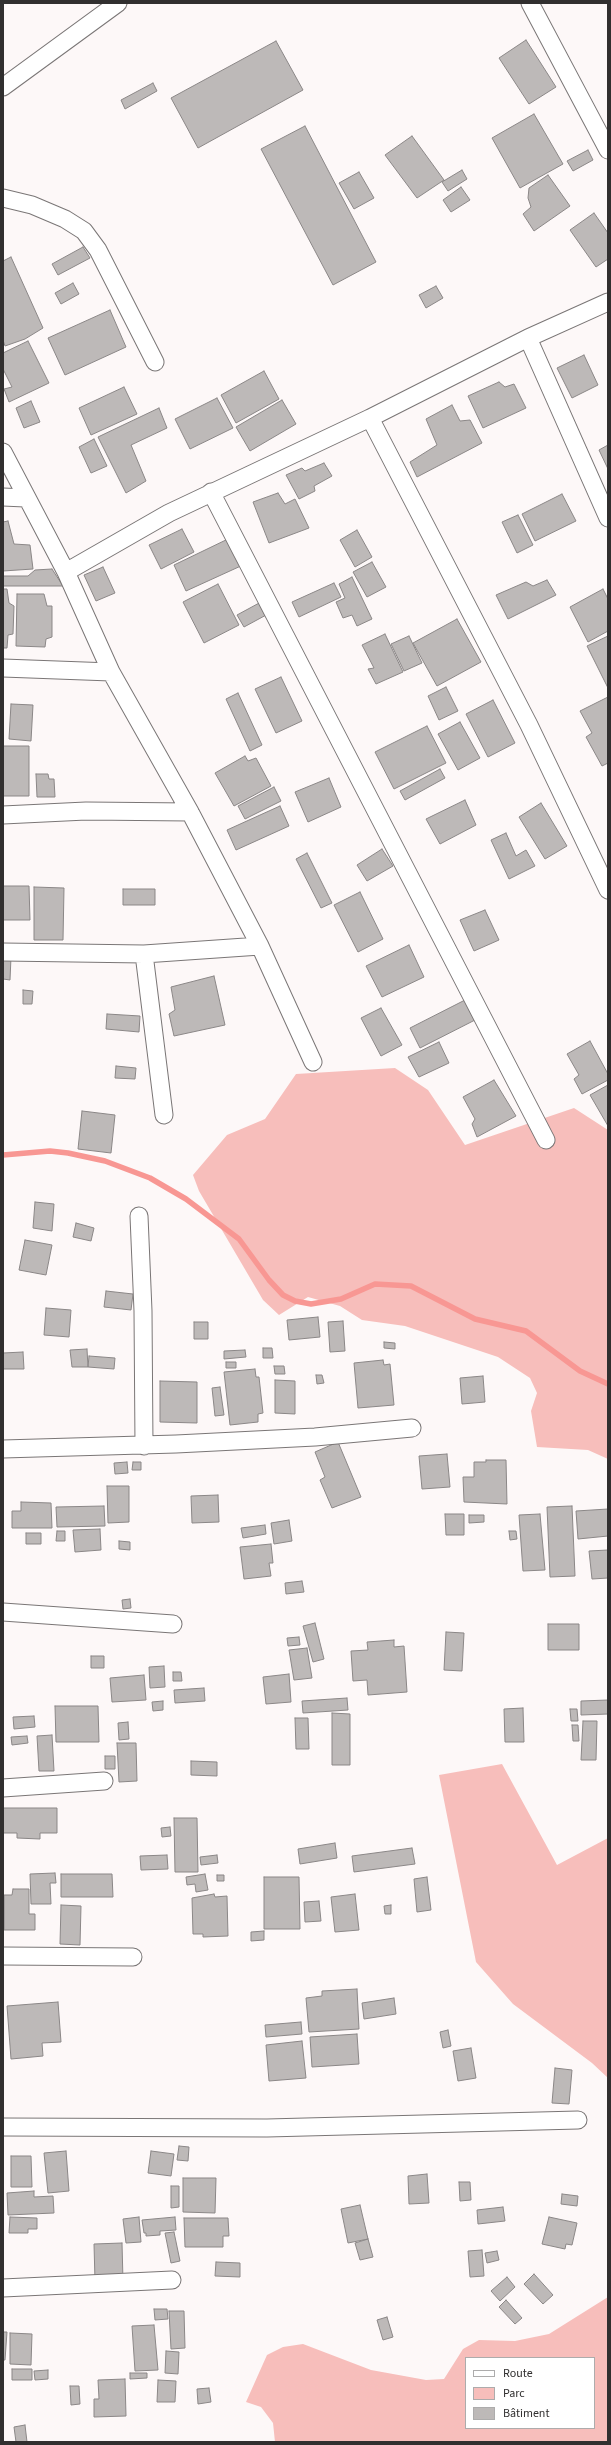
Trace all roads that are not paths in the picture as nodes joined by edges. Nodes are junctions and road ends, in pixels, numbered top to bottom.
1 (118, 3) edge
2 (530, 3) edge
3 (3, 87) edge
4 (608, 150) edge
5 (3, 198) edge
6 (608, 302) edge
7 (528, 338) junction
8 (155, 362) dead end
9 (370, 418) junction
10 (3, 452) edge
11 (211, 492) junction
12 (3, 497) edge
13 (25, 498) junction
14 (608, 518) edge
15 (66, 572) junction
16 (3, 668) edge
17 (111, 672) junction
18 (190, 812) junction
19 (3, 815) edge
20 (608, 890) edge
21 (260, 946) junction
22 (3, 952) edge
23 (144, 954) junction
24 (313, 1062) dead end
25 (164, 1115) dead end
26 (546, 1140) dead end
27 (139, 1216) dead end
28 (412, 1428) dead end
29 (144, 1446) junction
30 (3, 1449) edge
31 (3, 1612) edge
32 (173, 1624) dead end
33 (104, 1781) dead end
34 (3, 1788) edge
35 (3, 1956) edge
36 (133, 1957) dead end
37 (578, 2120) dead end
38 (3, 2127) edge
39 (172, 2280) dead end
40 (3, 2288) edge

1 - 3 street
2 - 4 street
5 - 8 street
6 - 7 street
7 - 9 street
7 - 14 street
9 - 11 street
9 - 20 street
10 - 13 street
11 - 15 street
11 - 26 street
12 - 13 street
13 - 15 street
15 - 17 street
16 - 17 street
17 - 18 street
18 - 19 street
18 - 21 street
21 - 23 street
21 - 24 street
22 - 23 street
23 - 25 street
27 - 29 street
28 - 29 street
29 - 30 street
31 - 32 street
33 - 34 street
35 - 36 street
37 - 38 street
39 - 40 street

